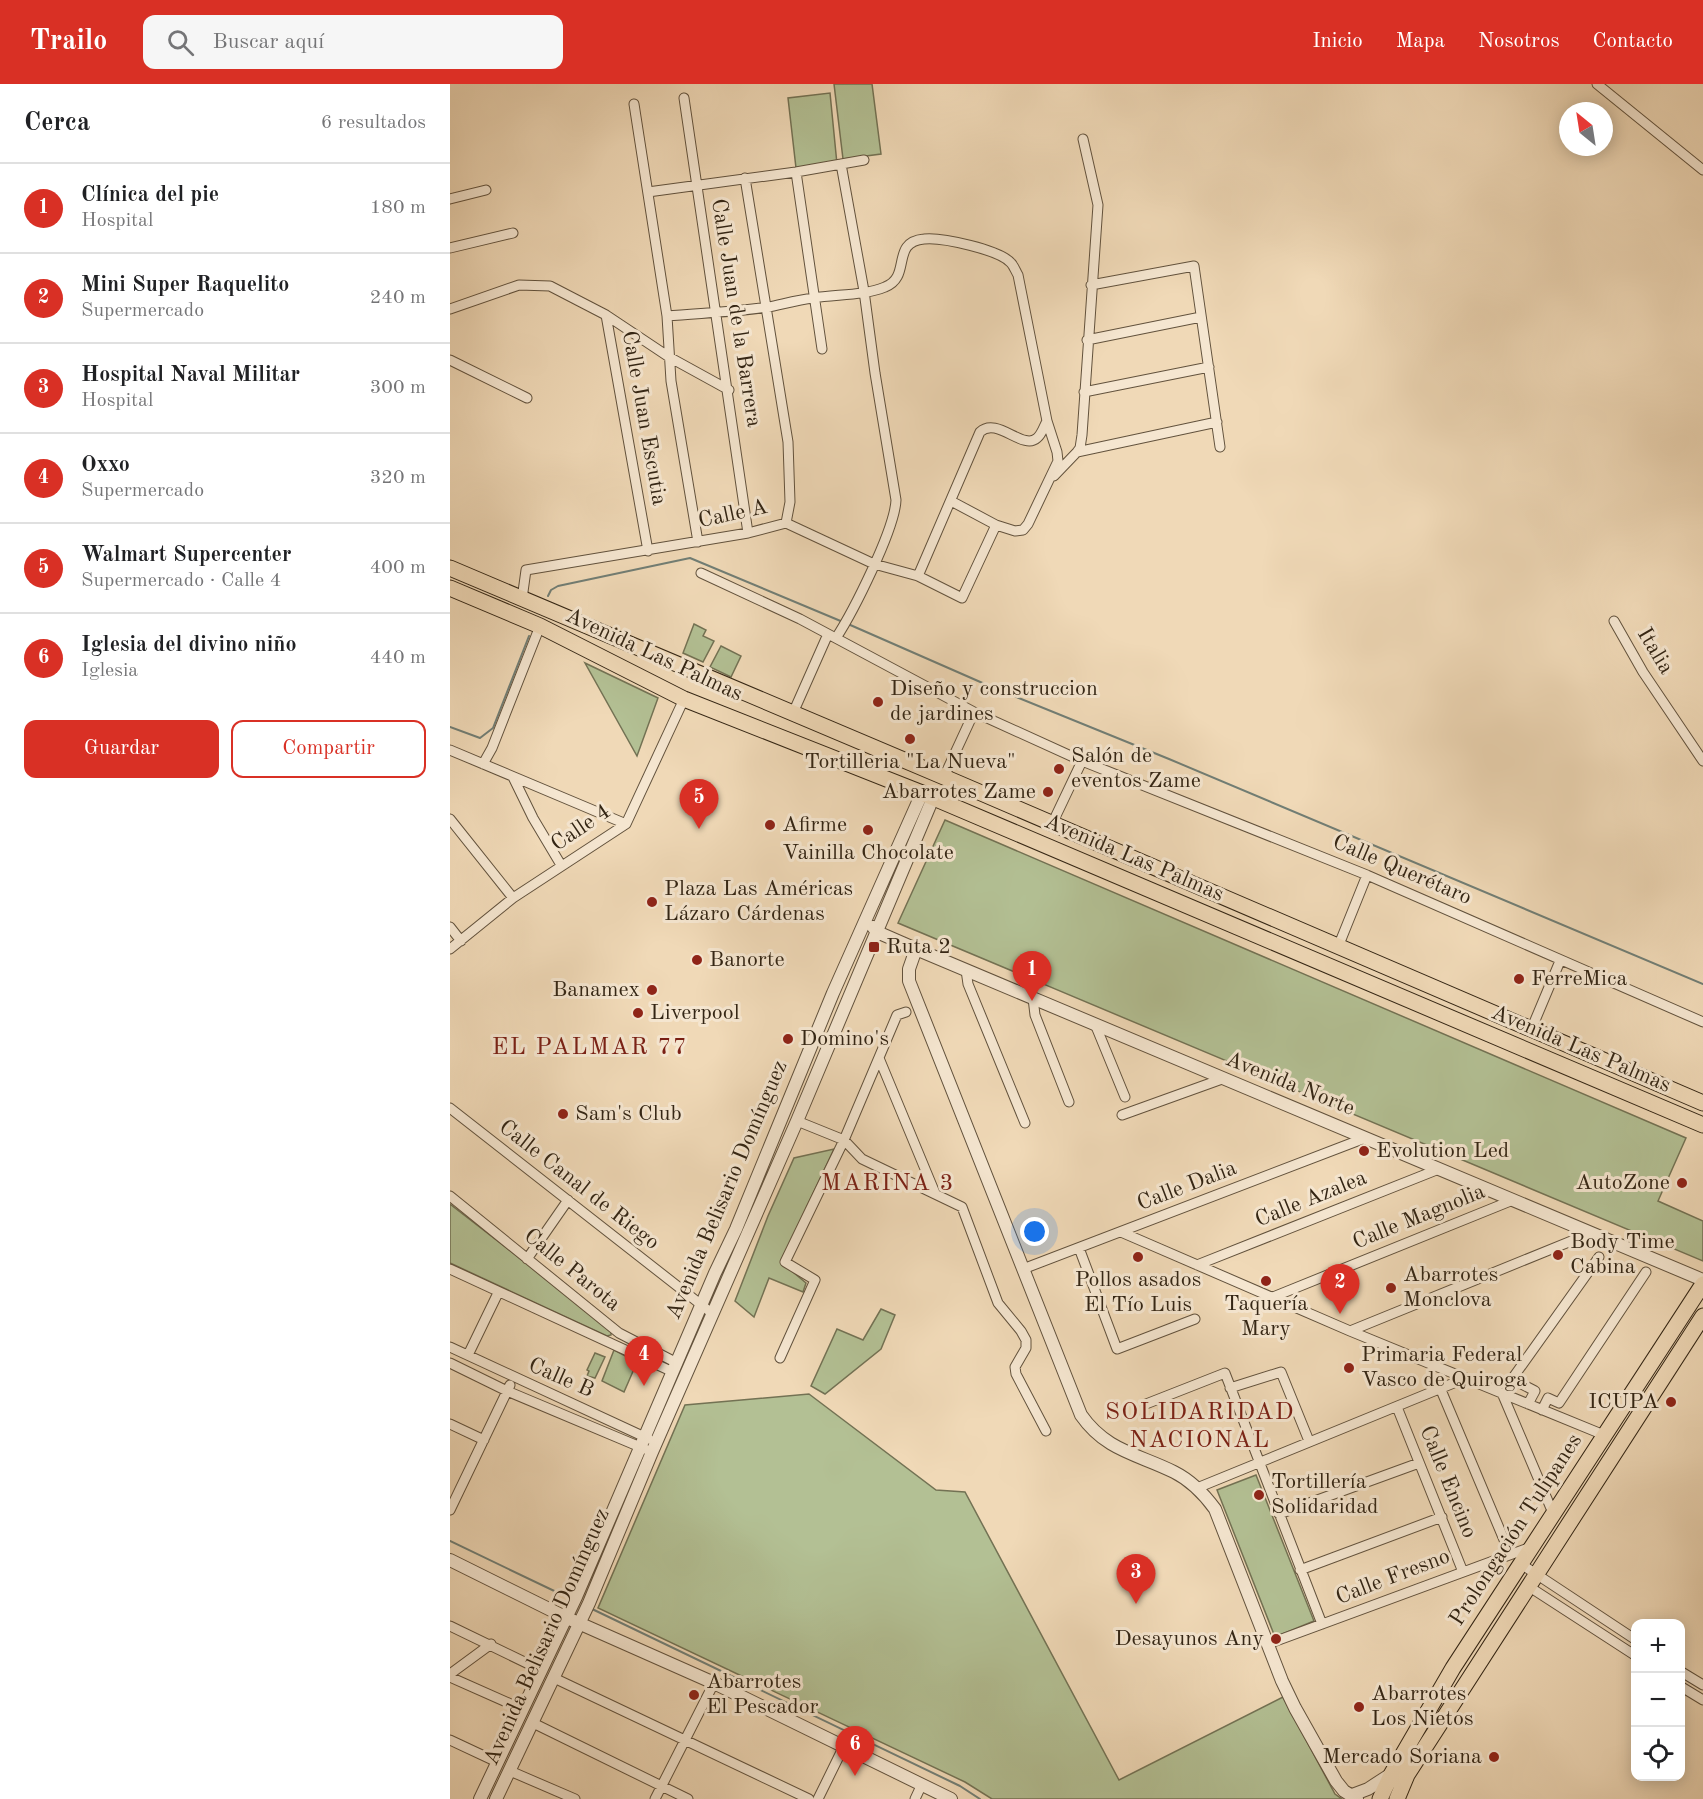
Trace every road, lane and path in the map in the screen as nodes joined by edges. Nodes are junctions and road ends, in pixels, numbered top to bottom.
1 (1597, 84) edge
2 (684, 98) dead end
3 (634, 104) dead end
4 (1083, 139) dead end
5 (864, 160) dead end
6 (841, 164) junction
7 (1703, 170) edge
8 (796, 172) junction
9 (745, 178) junction
10 (697, 184) junction
11 (486, 190) dead end
12 (648, 192) junction
13 (450, 199) edge
14 (513, 233) dead end
15 (450, 248) edge
16 (1091, 285) junction
17 (864, 291) junction
18 (814, 297) junction
19 (766, 307) junction
20 (450, 309) edge
21 (717, 311) junction
22 (606, 315) junction
23 (667, 316) junction
24 (1201, 317) junction
25 (1087, 340) junction
26 (822, 349) dead end
27 (669, 357) junction
28 (450, 360) edge
29 (1209, 367) junction
30 (729, 390) junction
31 (1084, 392) junction
32 (527, 398) dead end
33 (1047, 421) junction
34 (1216, 422) junction
35 (1220, 447) dead end
36 (1077, 452) junction
37 (1048, 482) junction
38 (951, 501) junction
39 (786, 522) junction
40 (996, 525) junction
41 (748, 533) junction
42 (698, 542) junction
43 (648, 550) junction
44 (874, 564) junction
45 (450, 568) edge
46 (701, 573) dead end
47 (918, 576) junction
48 (450, 588) edge
49 (522, 599) junction
50 (1614, 621) dead end
51 (540, 626) junction
52 (832, 636) junction
53 (684, 699) junction
54 (974, 712) junction
55 (793, 713) junction
56 (450, 750) edge
57 (1703, 760) edge
58 (1082, 761) junction
59 (483, 764) junction
60 (513, 777) junction
61 (944, 777) junction
62 (927, 795) junction
63 (450, 819) edge
64 (626, 824) junction
65 (1052, 824) junction
66 (902, 836) junction
67 (915, 841) junction
68 (561, 865) junction
69 (1367, 875) junction
70 (513, 898) junction
71 (867, 920) junction
72 (450, 927) edge
73 (877, 932) junction
74 (461, 941) junction
75 (1338, 946) junction
76 (450, 949) edge
77 (916, 949) junction
78 (1560, 961) junction
79 (966, 970) junction
80 (1033, 998) junction
81 (906, 1011) dead end
82 (1703, 1022) edge
83 (1095, 1024) junction
84 (1532, 1030) junction
85 (879, 1058) junction
86 (1222, 1079) junction
87 (1125, 1097) dead end
88 (1069, 1102) dead end
89 (1703, 1103) edge
90 (450, 1108) edge
91 (1122, 1114) dead end
92 (797, 1122) junction
93 (1025, 1123) dead end
94 (1703, 1125) edge
95 (1365, 1138) junction
96 (844, 1140) junction
97 (1439, 1169) junction
98 (935, 1194) junction
99 (450, 1196) edge
100 (568, 1200) junction
101 (1513, 1200) junction
102 (1121, 1232) junction
103 (1591, 1233) junction
104 (1079, 1248) junction
105 (1599, 1257) dead end
106 (527, 1259) junction
107 (1197, 1265) junction
108 (450, 1269) edge
109 (1023, 1269) junction
110 (1646, 1272) dead end
111 (1703, 1282) edge
112 (498, 1293) junction
113 (1273, 1298) junction
114 (702, 1305) junction
115 (713, 1314) junction
116 (1703, 1316) edge
117 (1196, 1319) dead end
118 (1350, 1331) junction
119 (619, 1333) junction
120 (613, 1344) junction
121 (450, 1347) edge
122 (468, 1355) junction
123 (780, 1358) dead end
124 (1654, 1358) junction
125 (450, 1363) edge
126 (675, 1367) junction
127 (1670, 1367) junction
128 (513, 1377) junction
129 (1466, 1378) junction
130 (1230, 1388) junction
131 (1441, 1390) junction
132 (507, 1391) junction
133 (1535, 1391) junction
134 (1502, 1394) junction
135 (1548, 1398) junction
136 (1146, 1404) dead end
137 (1528, 1404) junction
138 (1397, 1407) junction
139 (1542, 1410) junction
140 (450, 1424) edge
141 (1046, 1431) dead end
142 (1604, 1436) junction
143 (484, 1440) junction
144 (1309, 1441) junction
145 (642, 1442) junction
146 (655, 1447) junction
147 (1259, 1463) junction
148 (1419, 1463) junction
149 (450, 1485) edge
150 (1197, 1488) junction
151 (460, 1489) junction
152 (450, 1510) edge
153 (1553, 1513) junction
154 (1279, 1514) junction
155 (1442, 1517) junction
156 (1516, 1559) junction
157 (451, 1564) edge
158 (1300, 1570) junction
159 (1463, 1572) junction
160 (1532, 1580) junction
161 (582, 1582) junction
162 (596, 1588) junction
163 (568, 1613) junction
164 (584, 1613) junction
165 (1322, 1624) junction
166 (450, 1626) edge
167 (1631, 1638) edge
168 (491, 1644) junction
169 (1269, 1644) junction
170 (1631, 1653) edge
171 (541, 1670) junction
172 (450, 1676) edge
173 (1685, 1676) edge
174 (554, 1678) junction
175 (714, 1683) junction
176 (1703, 1685) edge
177 (1685, 1689) edge
178 (1703, 1700) edge
179 (522, 1709) junction
180 (533, 1723) junction
181 (450, 1740) edge
182 (684, 1740) junction
183 (844, 1746) junction
184 (497, 1762) junction
185 (510, 1771) junction
186 (1392, 1773) junction
187 (922, 1784) junction
188 (662, 1786) junction
189 (1355, 1797) edge
190 (480, 1799) edge
191 (496, 1799) edge
192 (575, 1799) edge
193 (655, 1799) edge
194 (688, 1799) edge
195 (809, 1799) edge
196 (818, 1799) edge
197 (915, 1799) edge
198 (951, 1799) edge
199 (1380, 1799) edge
200 (1397, 1799) edge

1 - 7 street
2 - 10 street, Calle Juan de la Barrera
3 - 12 street
4 - 16 street
5 - 6 street
6 - 8 street
6 - 17 street
8 - 9 street
8 - 18 street
9 - 10 street
9 - 19 street
10 - 12 street
10 - 21 street, Calle Juan de la Barrera
11 - 13 street
12 - 23 street
14 - 15 street
16 - 24 street
16 - 25 street
17 - 18 street
17 - 33 street
17 - 44 street
18 - 19 street
18 - 26 street
19 - 21 street
19 - 39 street
20 - 22 street, Calle Juan Escutia
21 - 23 street
21 - 30 street, Calle Juan de la Barrera
22 - 27 street
22 - 43 street, Calle Juan Escutia
23 - 27 street
24 - 25 street
24 - 29 street
25 - 31 street
27 - 30 street
27 - 42 street
28 - 32 street
29 - 31 street
29 - 34 street
30 - 41 street, Calle Juan de la Barrera
31 - 36 street
33 - 37 street
33 - 38 street
34 - 35 street
34 - 36 street
36 - 37 street
37 - 40 street
38 - 40 street
38 - 47 street
39 - 41 street, Calle A
39 - 44 street, Calle A
40 - 47 street, Calle A
41 - 42 street, Calle A
42 - 43 street, Calle A
43 - 49 street, Calle A
44 - 47 street, Calle A
44 - 52 street
45 - 49 main road, Avenida Las Palmas
46 - 52 street, Calle Querétaro
48 - 51 main road, Avenida Las Palmas
49 - 55 main road, Avenida Las Palmas
50 - 57 street, Italia
51 - 53 main road, Avenida Las Palmas
51 - 59 street
52 - 54 street, Calle Querétaro
52 - 55 street
53 - 62 main road, Avenida Las Palmas
53 - 64 street, Calle 4
54 - 58 street, Calle Querétaro
54 - 61 street
55 - 61 main road, Avenida Las Palmas
56 - 59 street
58 - 65 street
58 - 69 street, Calle Querétaro
59 - 60 street
60 - 64 street
60 - 68 street
61 - 65 main road, Avenida Las Palmas
62 - 66 street, Avenida Belisario Domínguez
62 - 67 street, Avenida Belisario Domínguez
62 - 94 main road, Avenida Las Palmas
63 - 70 street
64 - 68 street, Calle 4
65 - 75 main road, Avenida Las Palmas
66 - 67 street
66 - 71 street, Avenida Belisario Domínguez
67 - 73 street, Avenida Belisario Domínguez
68 - 70 street, Calle 4
69 - 75 street
69 - 78 street, Calle Querétaro
70 - 74 street, Calle 4
71 - 73 street, Avenida Norte
71 - 114 street, Avenida Belisario Domínguez
72 - 74 street
73 - 77 street, Avenida Norte
73 - 92 street, Avenida Belisario Domínguez
74 - 76 street, Calle 4
75 - 84 main road, Avenida Las Palmas
77 - 79 street, Avenida Norte
77 - 109 street
78 - 82 street, Calle Querétaro
78 - 84 street
79 - 80 street, Avenida Norte
79 - 93 street
80 - 83 street, Avenida Norte
80 - 88 street
81 - 85 street
83 - 86 street, Avenida Norte
83 - 87 street
84 - 89 main road, Avenida Las Palmas
85 - 96 street
85 - 98 street
86 - 91 street
86 - 95 street, Avenida Norte
90 - 100 street, Calle Canal de Riego
92 - 96 street
92 - 115 street, Avenida Belisario Domínguez
95 - 97 street, Avenida Norte
95 - 102 street, Calle Dalia
96 - 98 street
96 - 123 street
97 - 101 street, Avenida Norte
97 - 107 street, Calle Azalea
98 - 141 street
99 - 106 street, Calle Parota
100 - 106 street
100 - 114 street, Calle Canal de Riego
101 - 103 street, Avenida Norte
101 - 113 street, Calle Magnolia
102 - 104 street, Calle Dalia
102 - 107 street
103 - 111 street, Avenida Norte
103 - 118 street
104 - 109 street, Calle Dalia
104 - 117 street
105 - 133 street
106 - 119 street, Calle Parota
107 - 113 street
108 - 112 street
109 - 150 street
110 - 135 street
111 - 124 main road, Prolongación Tulipanes
112 - 120 street
112 - 122 street
113 - 118 street
114 - 115 street, Calle Canal de Riego
114 - 126 street, Avenida Belisario Domínguez
115 - 146 street, Avenida Belisario Domínguez
116 - 127 main road, Prolongación Tulipanes
118 - 129 street
119 - 120 street
119 - 126 street, Calle Parota
120 - 126 street
121 - 122 street, Calle B
122 - 128 street, Calle B
124 - 127 main road
124 - 142 main road, Prolongación Tulipanes
125 - 132 street
126 - 145 street, Avenida Belisario Domínguez
127 - 160 main road, Prolongación Tulipanes
128 - 132 street
128 - 145 street, Calle B
129 - 131 street
129 - 134 street
130 - 136 street
130 - 144 street
130 - 147 street
131 - 138 street
131 - 156 street
132 - 143 street
132 - 145 street
133 - 135 street
133 - 137 street
134 - 137 street
134 - 153 street
135 - 139 street
137 - 139 street
138 - 144 street
138 - 148 street, Calle Encino
139 - 142 street
140 - 143 street
142 - 153 main road, Prolongación Tulipanes
143 - 151 street
144 - 147 street
145 - 146 street
145 - 161 street, Avenida Belisario Domínguez
146 - 162 street, Avenida Belisario Domínguez
147 - 150 street
147 - 154 street
148 - 154 street
148 - 155 street, Calle Encino
149 - 151 street
150 - 169 street
151 - 152 street
153 - 156 main road, Prolongación Tulipanes
154 - 158 street
155 - 158 street
155 - 159 street, Calle Encino
156 - 159 street, Calle Fresno
156 - 160 street
156 - 186 main road, Prolongación Tulipanes
157 - 163 street
158 - 165 street
159 - 165 street, Calle Fresno
160 - 167 street
160 - 170 street
160 - 200 main road, Prolongación Tulipanes
161 - 162 street
161 - 163 street, Avenida Belisario Domínguez
162 - 164 street, Avenida Belisario Domínguez
163 - 164 street
163 - 171 street, Avenida Belisario Domínguez
164 - 174 street, Avenida Belisario Domínguez
164 - 175 street
165 - 169 street, Calle Fresno
166 - 168 street
168 - 171 street
168 - 172 street
169 - 189 street
171 - 179 street, Avenida Belisario Domínguez
172 - 179 street
173 - 176 street
174 - 180 street, Avenida Belisario Domínguez
174 - 182 street
175 - 182 street
175 - 183 street
177 - 178 street
179 - 184 street, Avenida Belisario Domínguez
180 - 185 street, Avenida Belisario Domínguez
180 - 188 street
181 - 184 street
182 - 188 street
182 - 195 street
183 - 187 street
183 - 196 street
184 - 190 street, Avenida Belisario Domínguez
185 - 191 street, Avenida Belisario Domínguez
185 - 192 street
186 - 189 street, Prolongación Tulipanes
186 - 199 main road, Prolongación Tulipanes
187 - 197 street
187 - 198 street
188 - 193 street
188 - 194 street

